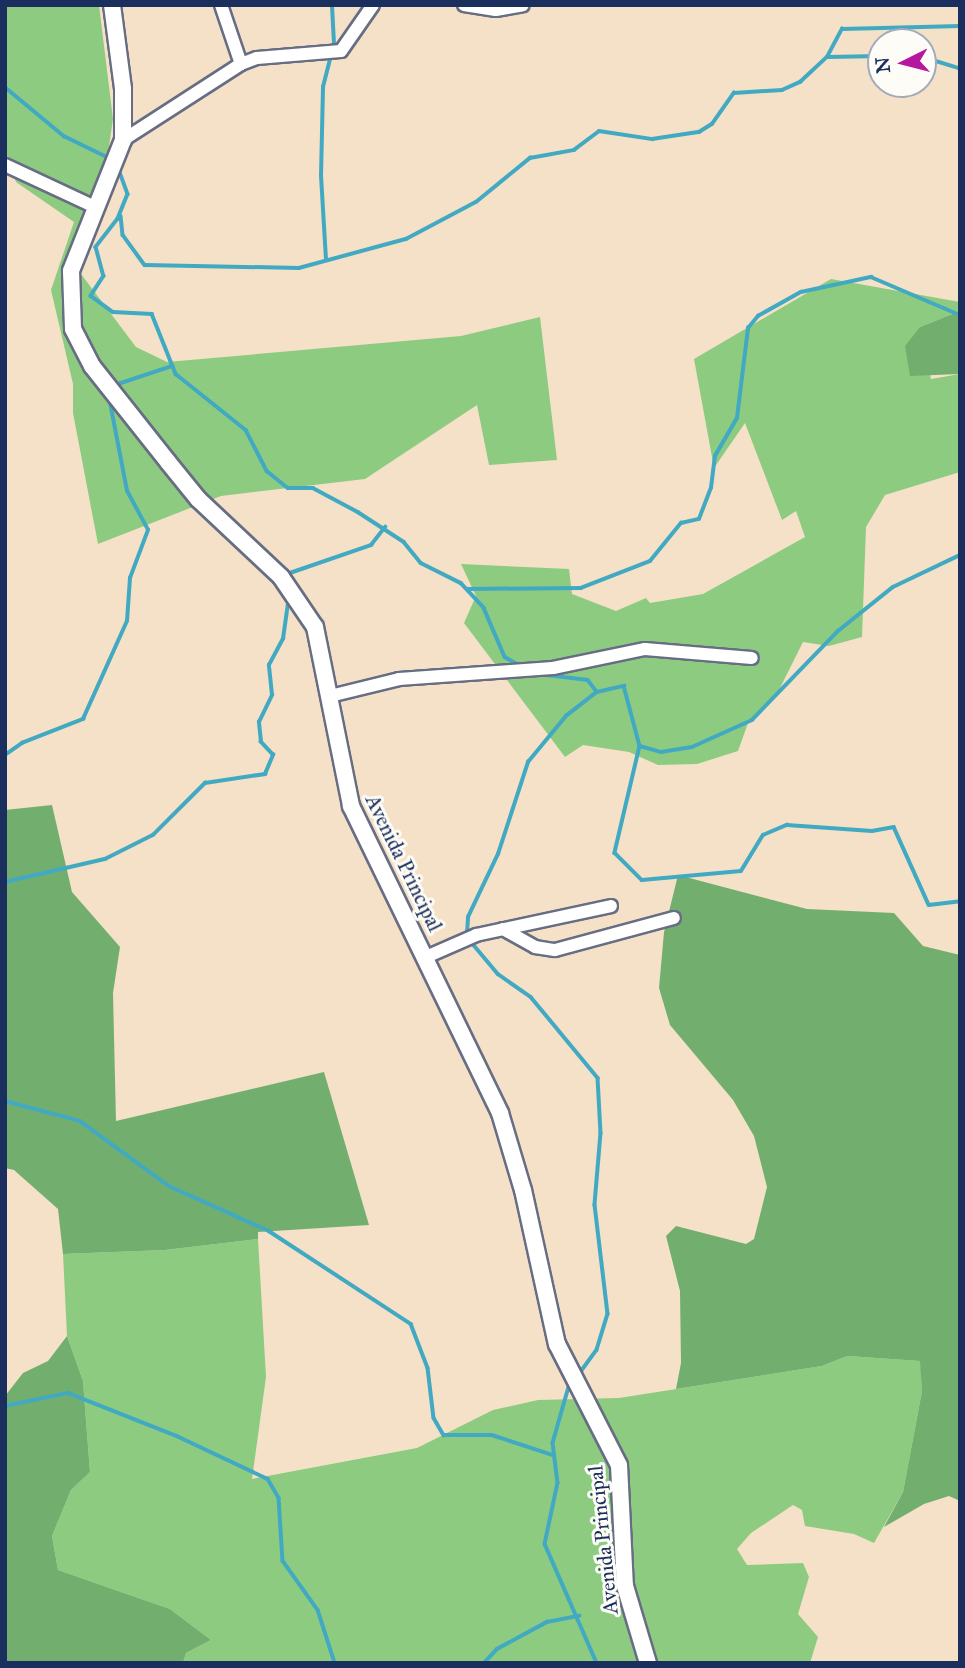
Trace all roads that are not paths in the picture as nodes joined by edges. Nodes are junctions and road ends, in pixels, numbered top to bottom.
1 (112, 5) edge
2 (221, 5) edge
3 (373, 5) edge
4 (464, 5) edge
5 (523, 5) edge
6 (242, 64) junction
7 (123, 140) junction
8 (5, 165) edge
9 (95, 206) junction
10 (752, 658) dead end
11 (330, 696) junction
12 (611, 906) dead end
13 (674, 918) dead end
14 (503, 929) junction
15 (426, 957) junction
16 (648, 1663) edge

1 - 7 street
2 - 6 street
3 - 6 street
4 - 5 street
6 - 7 street
7 - 9 street, Avenida Principal
8 - 9 street
9 - 11 street, Avenida Principal
10 - 11 street
11 - 15 street, Avenida Principal
12 - 14 street
13 - 14 street
14 - 15 street
15 - 16 street, Avenida Principal

